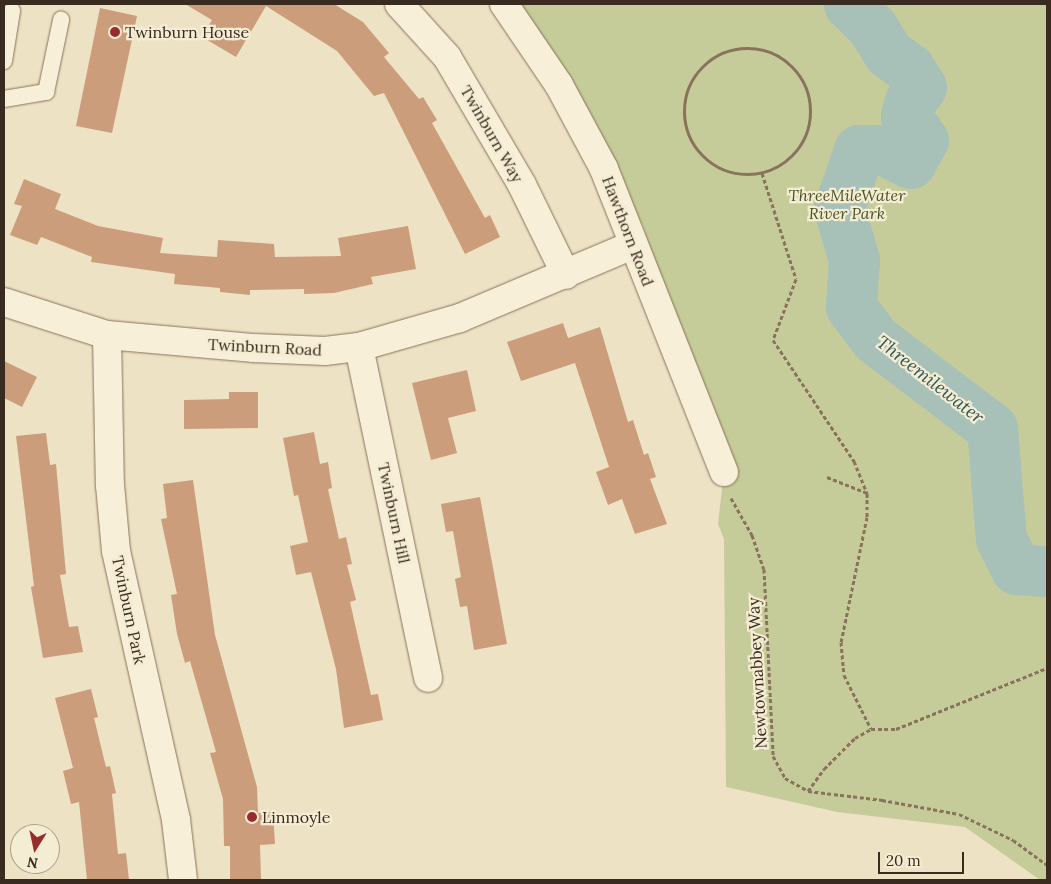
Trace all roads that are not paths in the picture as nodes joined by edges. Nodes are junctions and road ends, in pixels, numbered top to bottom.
1 (399, 4) edge
2 (504, 4) edge
3 (12, 11) dead end
4 (61, 20) dead end
5 (4, 61) edge
6 (4, 99) edge
7 (633, 245) junction
8 (566, 276) junction
9 (4, 302) edge
10 (107, 335) junction
11 (359, 347) junction
12 (724, 472) road end
13 (428, 678) dead end
14 (182, 880) edge

1 - 8 street, Twinburn Way
2 - 7 street, Hawthorn Road
3 - 5 lane
4 - 6 lane
7 - 8 street, Twinburn Road
7 - 12 street, Hawthorn Road
8 - 11 street, Twinburn Road
9 - 10 street, Twinburn Road
10 - 11 street, Twinburn Road
10 - 14 street, Twinburn Park
11 - 13 street, Twinburn Hill

